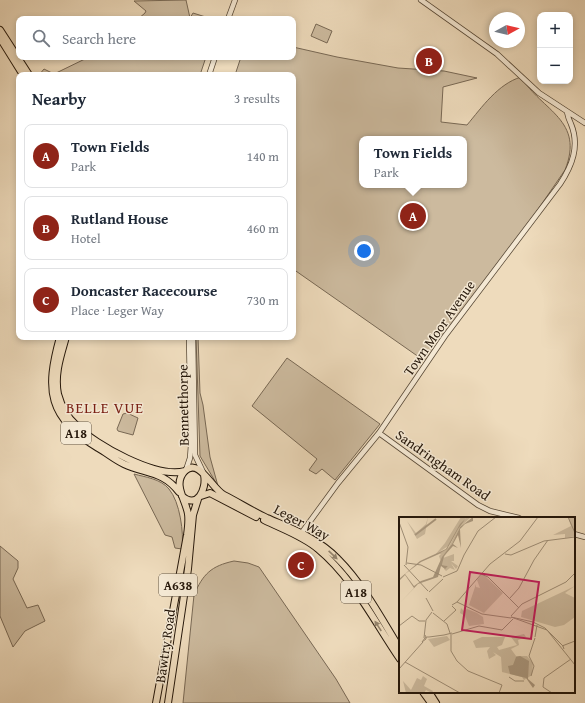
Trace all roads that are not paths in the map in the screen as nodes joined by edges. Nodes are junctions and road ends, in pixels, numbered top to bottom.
1 (235, 0) edge
2 (421, 0) edge
3 (229, 16) edge
4 (0, 30) edge
5 (0, 38) edge
6 (16, 55) edge
7 (19, 60) edge
8 (214, 60) edge
9 (21, 72) edge
10 (27, 72) edge
11 (210, 72) edge
12 (567, 112) junction
13 (575, 117) junction
14 (585, 123) edge
15 (571, 124) junction
16 (59, 340) edge
17 (65, 340) edge
18 (189, 340) edge
19 (193, 340) edge
20 (379, 433) junction
21 (185, 470) junction
22 (204, 473) junction
23 (168, 480) junction
24 (181, 495) junction
25 (199, 497) junction
26 (515, 517) edge
27 (575, 534) edge
28 (187, 535) junction
29 (300, 535) junction
30 (585, 537) edge
31 (399, 647) edge
32 (399, 657) edge
33 (424, 693) edge
34 (430, 693) edge
35 (156, 703) edge
36 (168, 703) edge
37 (431, 703) edge
38 (436, 703) edge

1 - 3 street
2 - 12 street
4 - 6 highway
5 - 9 highway
7 - 10 highway
8 - 11 street
12 - 13 street
12 - 15 street, Town Moor Avenue
13 - 14 street
13 - 15 street
15 - 20 street, Town Moor Avenue
16 - 23 highway, A18
17 - 21 highway, A18
18 - 21 street, Bennetthorpe
19 - 22 street, Bennetthorpe
20 - 26 street, Sandringham Road
20 - 29 street, Town Moor Avenue
21 - 22 highway
21 - 24 highway
22 - 25 highway
22 - 29 highway, Leger Way / A18
23 - 24 highway, A18
23 - 28 highway, Bawtry Road
24 - 25 highway
24 - 28 highway, Bawtry Road / A638
25 - 29 highway, Leger Way / A18
25 - 36 highway, Bawtry Road / A638
27 - 30 street
28 - 35 highway, Bawtry Road / A638
29 -> 31 highway, Leger Way / A18
32 -> 29 highway, Leger Way / A18
33 - 37 highway
34 - 38 highway

